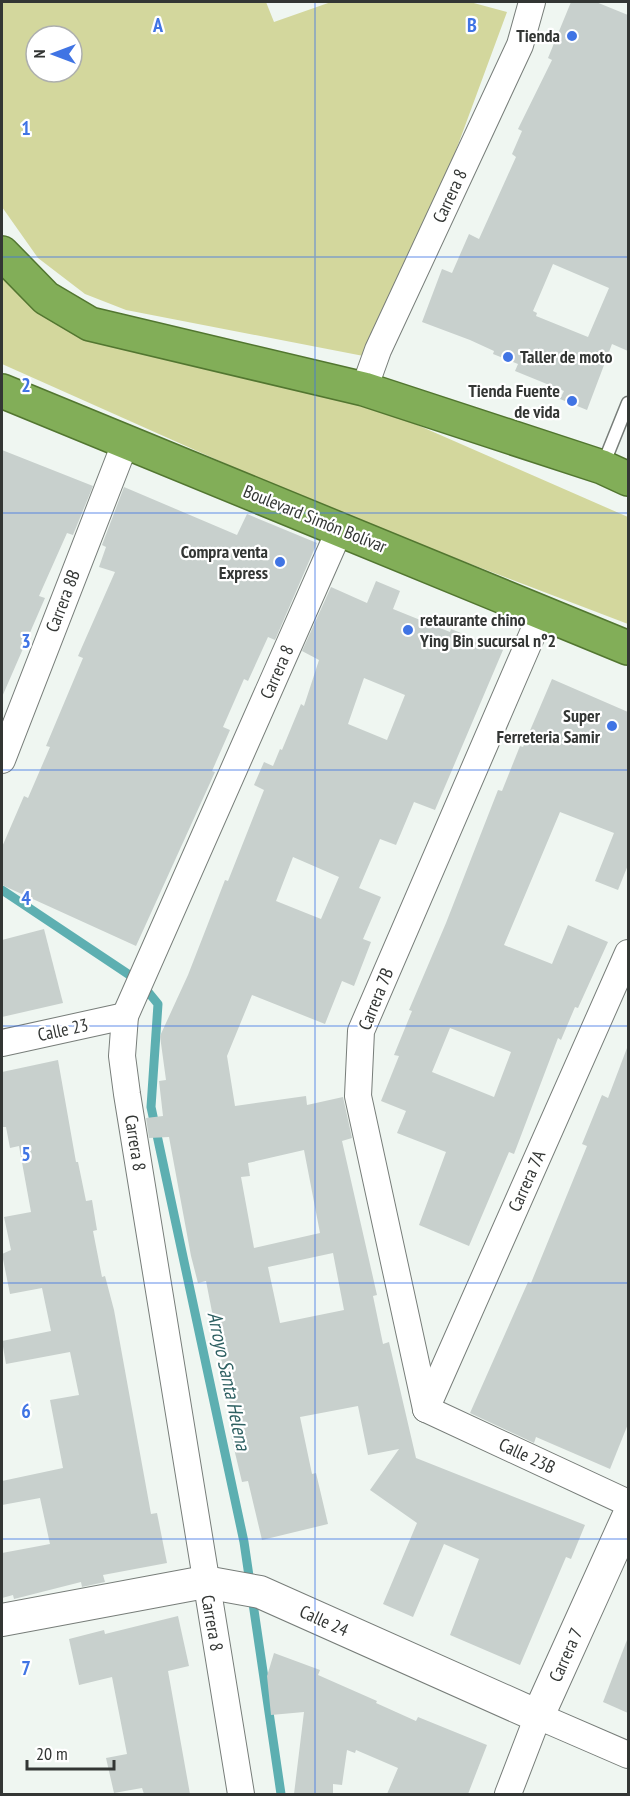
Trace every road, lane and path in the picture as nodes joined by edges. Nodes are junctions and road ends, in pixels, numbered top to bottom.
1 (532, 2) edge
2 (2, 253) edge
3 (364, 389) junction
4 (2, 391) edge
5 (628, 403) edge
6 (126, 441) junction
7 (615, 473) edge
8 (340, 529) junction
9 (542, 612) junction
10 (628, 648) edge
11 (2, 760) edge
12 (628, 953) edge
13 (125, 1016) junction
14 (2, 1044) edge
15 (426, 1409) junction
16 (628, 1503) edge
17 (628, 1517) edge
18 (205, 1582) junction
19 (2, 1620) edge
20 (538, 1716) junction
21 (628, 1755) edge
22 (241, 1794) edge
23 (508, 1794) edge

1 - 3 street, Carrera 8
2 - 3 highway
3 - 7 highway
4 - 6 highway, Boulevard Simón Bolívar
5 - 7 lane
6 - 8 highway, Boulevard Simón Bolívar
6 - 11 street, Carrera 8B
8 - 9 highway, Boulevard Simón Bolívar
8 - 13 street, Carrera 8
9 - 10 highway, Boulevard Simón Bolívar
9 - 15 street, Carrera 7B
12 - 15 street, Carrera 7A
13 - 14 street, Calle 23
13 - 18 street, Carrera 8
15 - 16 street, Calle 23B
17 - 20 street, Carrera 7
18 - 19 street, Calle 24
18 - 20 street, Calle 24
18 - 22 street, Carrera 8
20 - 21 street, Calle 24
20 - 23 street, Carrera 7

